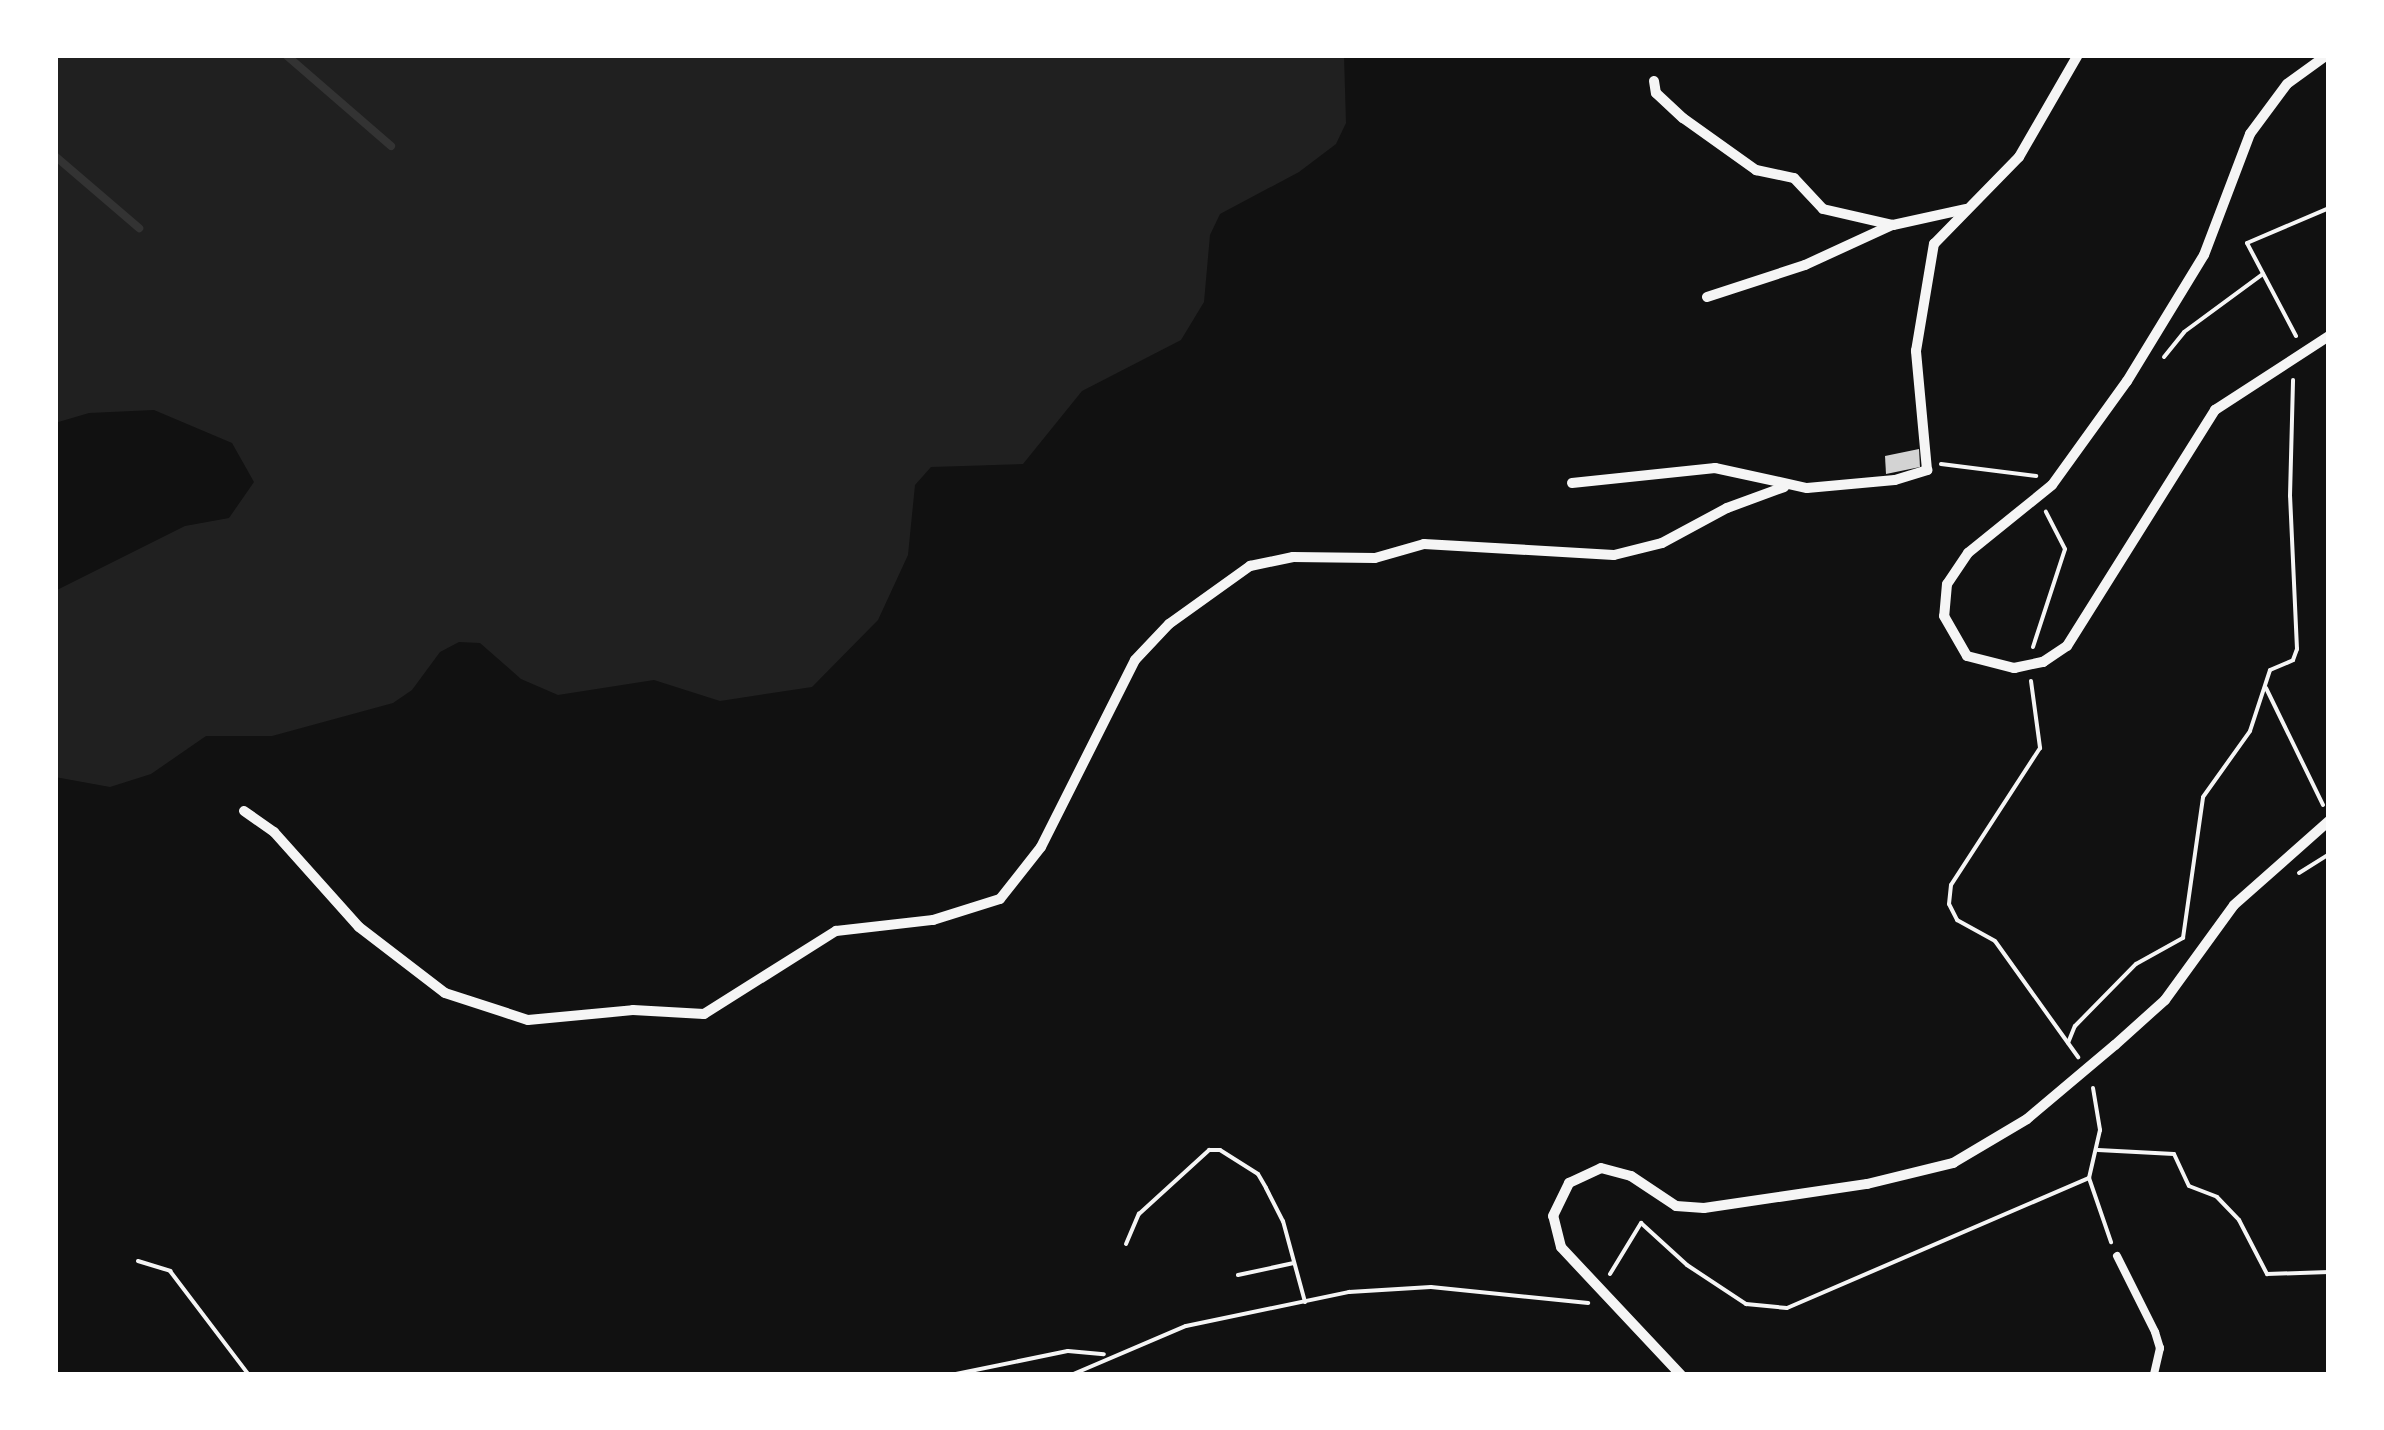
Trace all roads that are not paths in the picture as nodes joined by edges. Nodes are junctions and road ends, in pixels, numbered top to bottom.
1 (2078, 55) edge
2 (2327, 55) edge
3 (1654, 81) dead end
4 (1966, 209) junction
5 (1894, 224) junction
6 (1707, 297) dead end
7 (2329, 336) edge
8 (1572, 483) dead end
9 (1784, 487) junction
10 (244, 811) dead end
11 (2329, 820) edge
12 (2117, 1256) road end
13 (1682, 1375) edge
14 (2154, 1375) edge

1 - 4 street
2 - 7 street
3 - 5 street
4 - 5 street
4 - 9 street
5 - 6 street
8 - 9 street
9 - 10 street
11 - 13 street
12 - 14 lane

